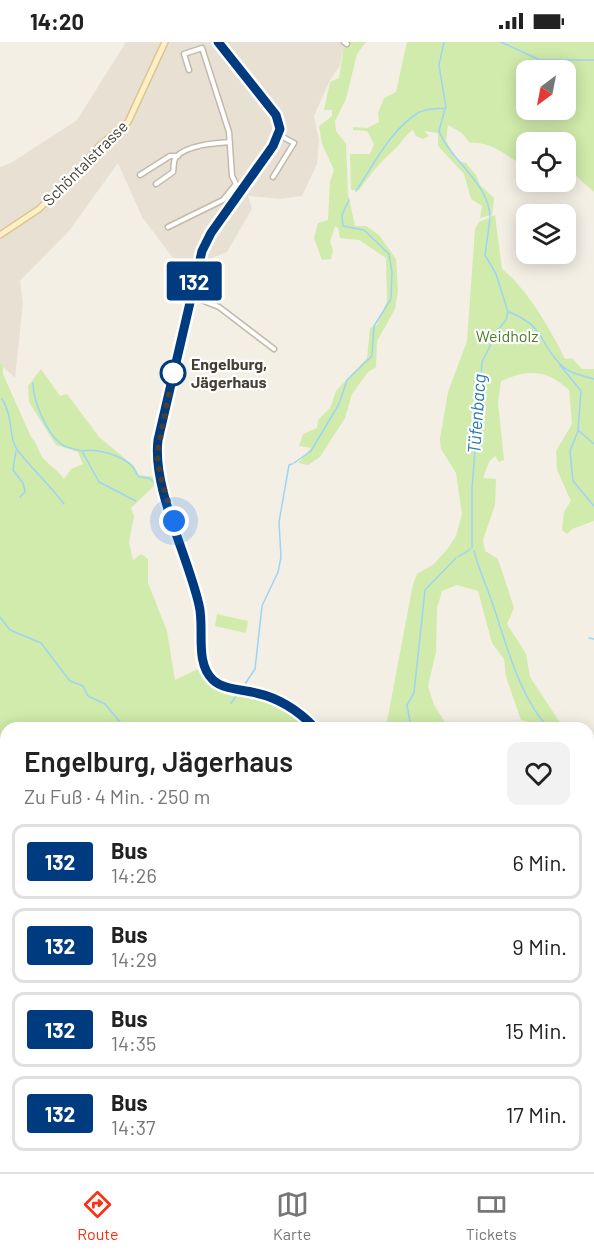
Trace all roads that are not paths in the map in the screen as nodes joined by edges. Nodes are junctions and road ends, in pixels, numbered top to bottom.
1 (165, 42) edge
2 (218, 42) edge
3 (189, 70) dead end
4 (279, 135) junction
5 (230, 142) junction
6 (178, 156) junction
7 (140, 175) dead end
8 (273, 177) dead end
9 (156, 184) dead end
10 (236, 184) junction
11 (243, 189) junction
12 (168, 226) dead end
13 (0, 235) edge
14 (191, 296) junction
15 (274, 349) dead end
16 (309, 722) edge

1 - 13 street, Schöntalstrasse
2 - 4 street
3 - 5 street
4 - 8 street
4 - 11 street
5 - 6 street
5 - 10 street
6 - 7 street
6 - 9 street
10 - 11 street
10 - 12 street
11 - 14 street
14 - 15 street
14 - 16 street

